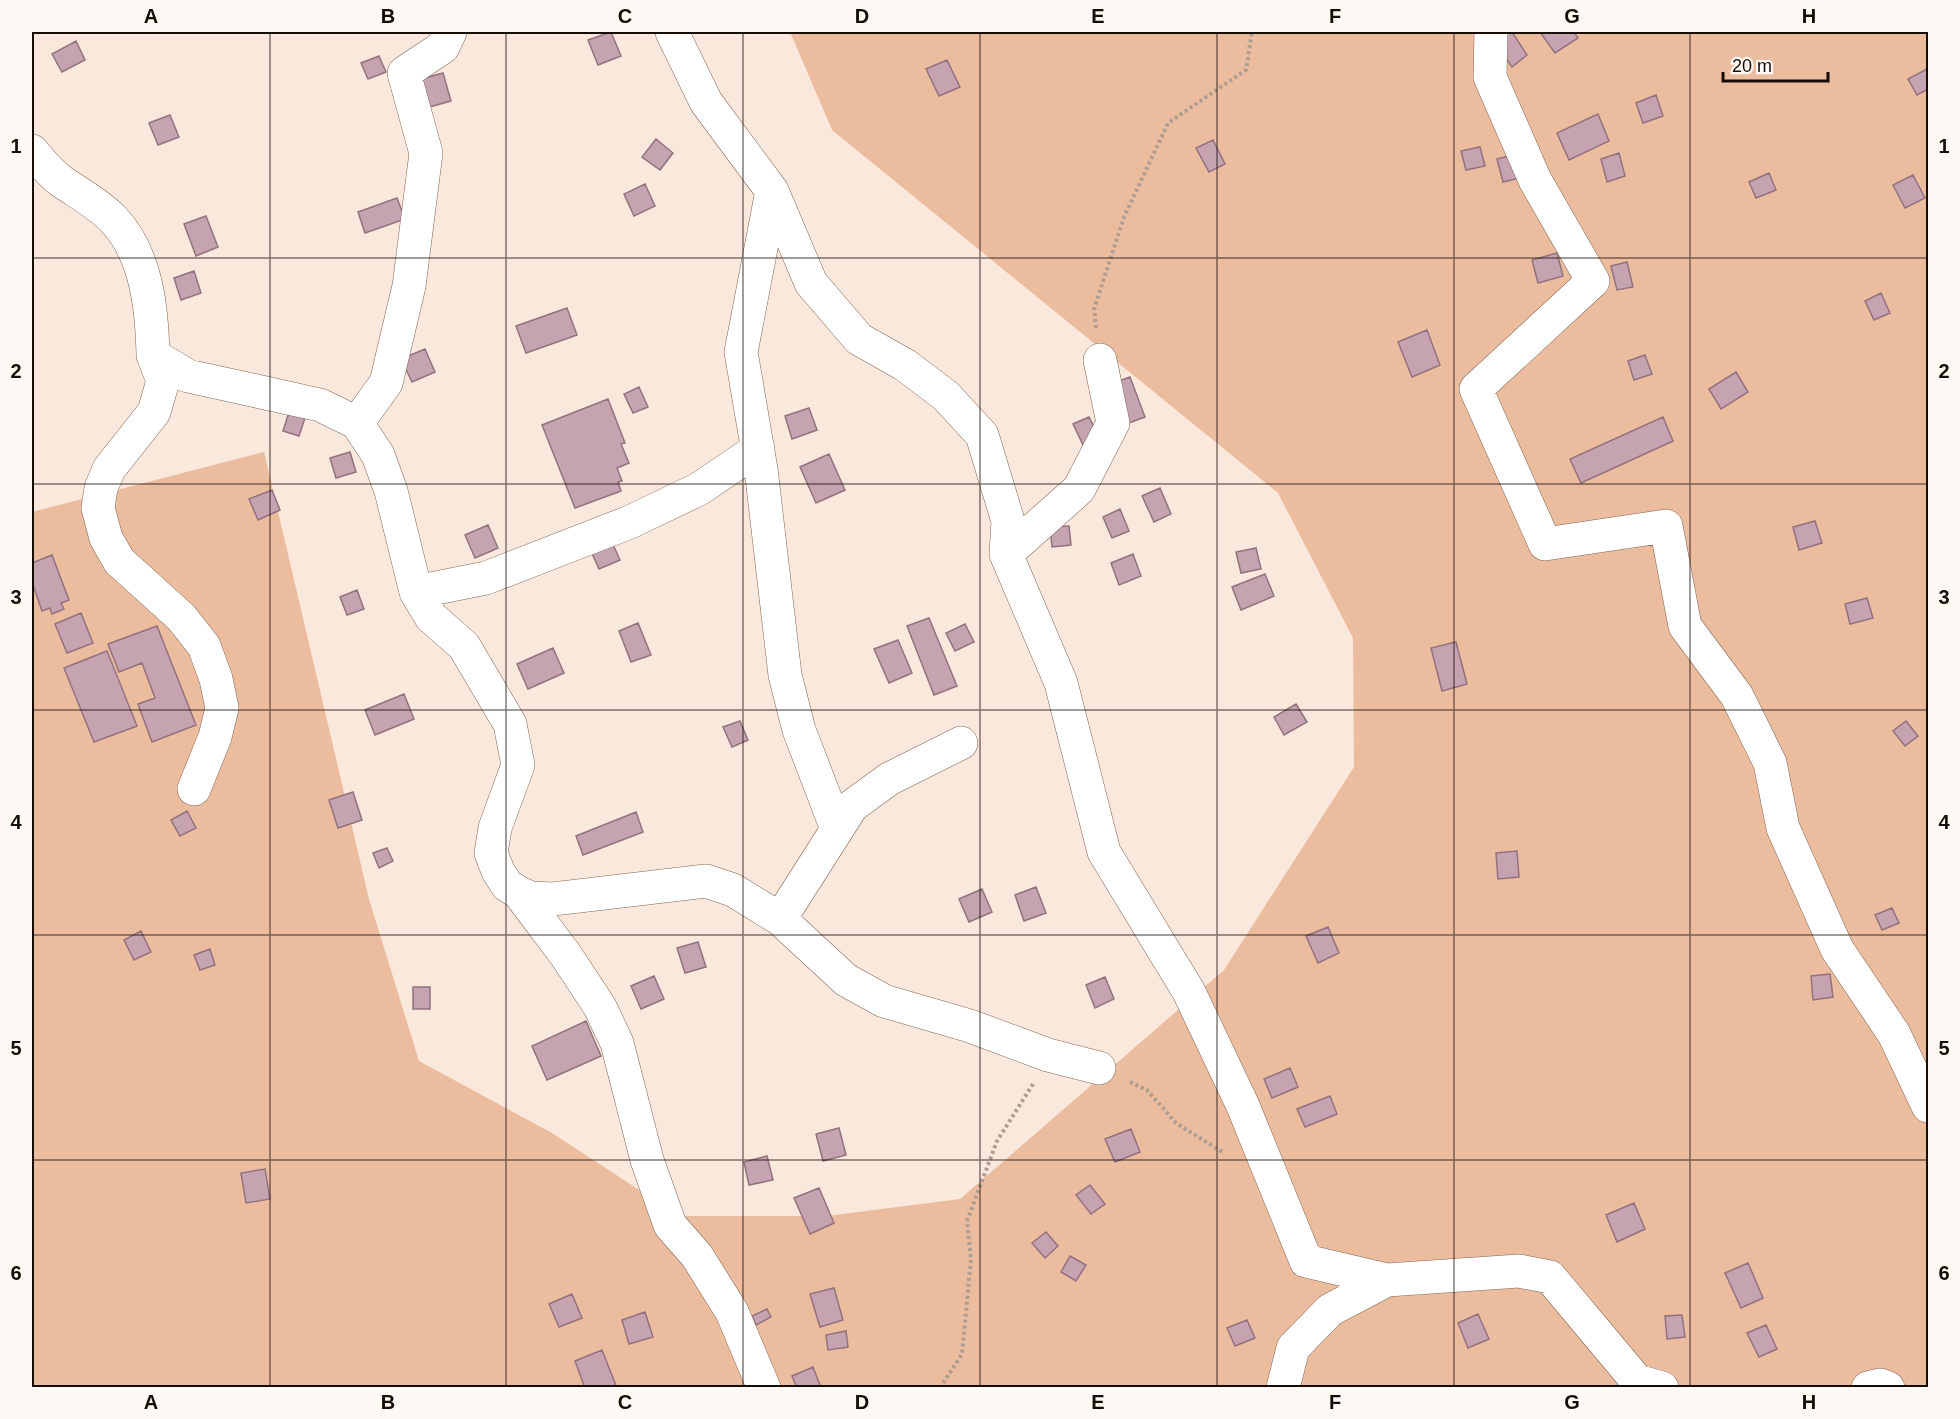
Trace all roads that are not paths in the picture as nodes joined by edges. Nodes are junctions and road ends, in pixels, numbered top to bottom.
1 (450, 32) edge
2 (672, 32) edge
3 (1491, 32) edge
4 (32, 151) edge
5 (772, 192) junction
6 (153, 355) junction
7 (1100, 360) road end
8 (357, 423) junction
9 (758, 449) junction
10 (1006, 554) junction
11 (416, 592) junction
12 (961, 743) dead end
13 (194, 789) dead end
14 (837, 829) junction
15 (519, 893) junction
16 (780, 919) junction
17 (1100, 1068) road end
18 (1929, 1106) edge
19 (1387, 1280) junction
20 (1645, 1385) edge
21 (764, 1388) edge
22 (1282, 1388) edge
23 (1868, 1388) edge
24 (1888, 1388) edge

1 - 8 street
2 - 5 street
3 - 18 street
4 - 6 street
5 - 9 street
5 - 10 street
6 - 8 street
6 - 13 street
7 - 10 street
8 - 11 street
9 - 11 street
9 - 14 street
10 - 19 street
11 - 15 street
12 - 14 street
14 - 16 street
15 - 16 street
15 - 21 street
16 - 17 street
19 - 20 street
19 - 22 street
23 - 24 street

